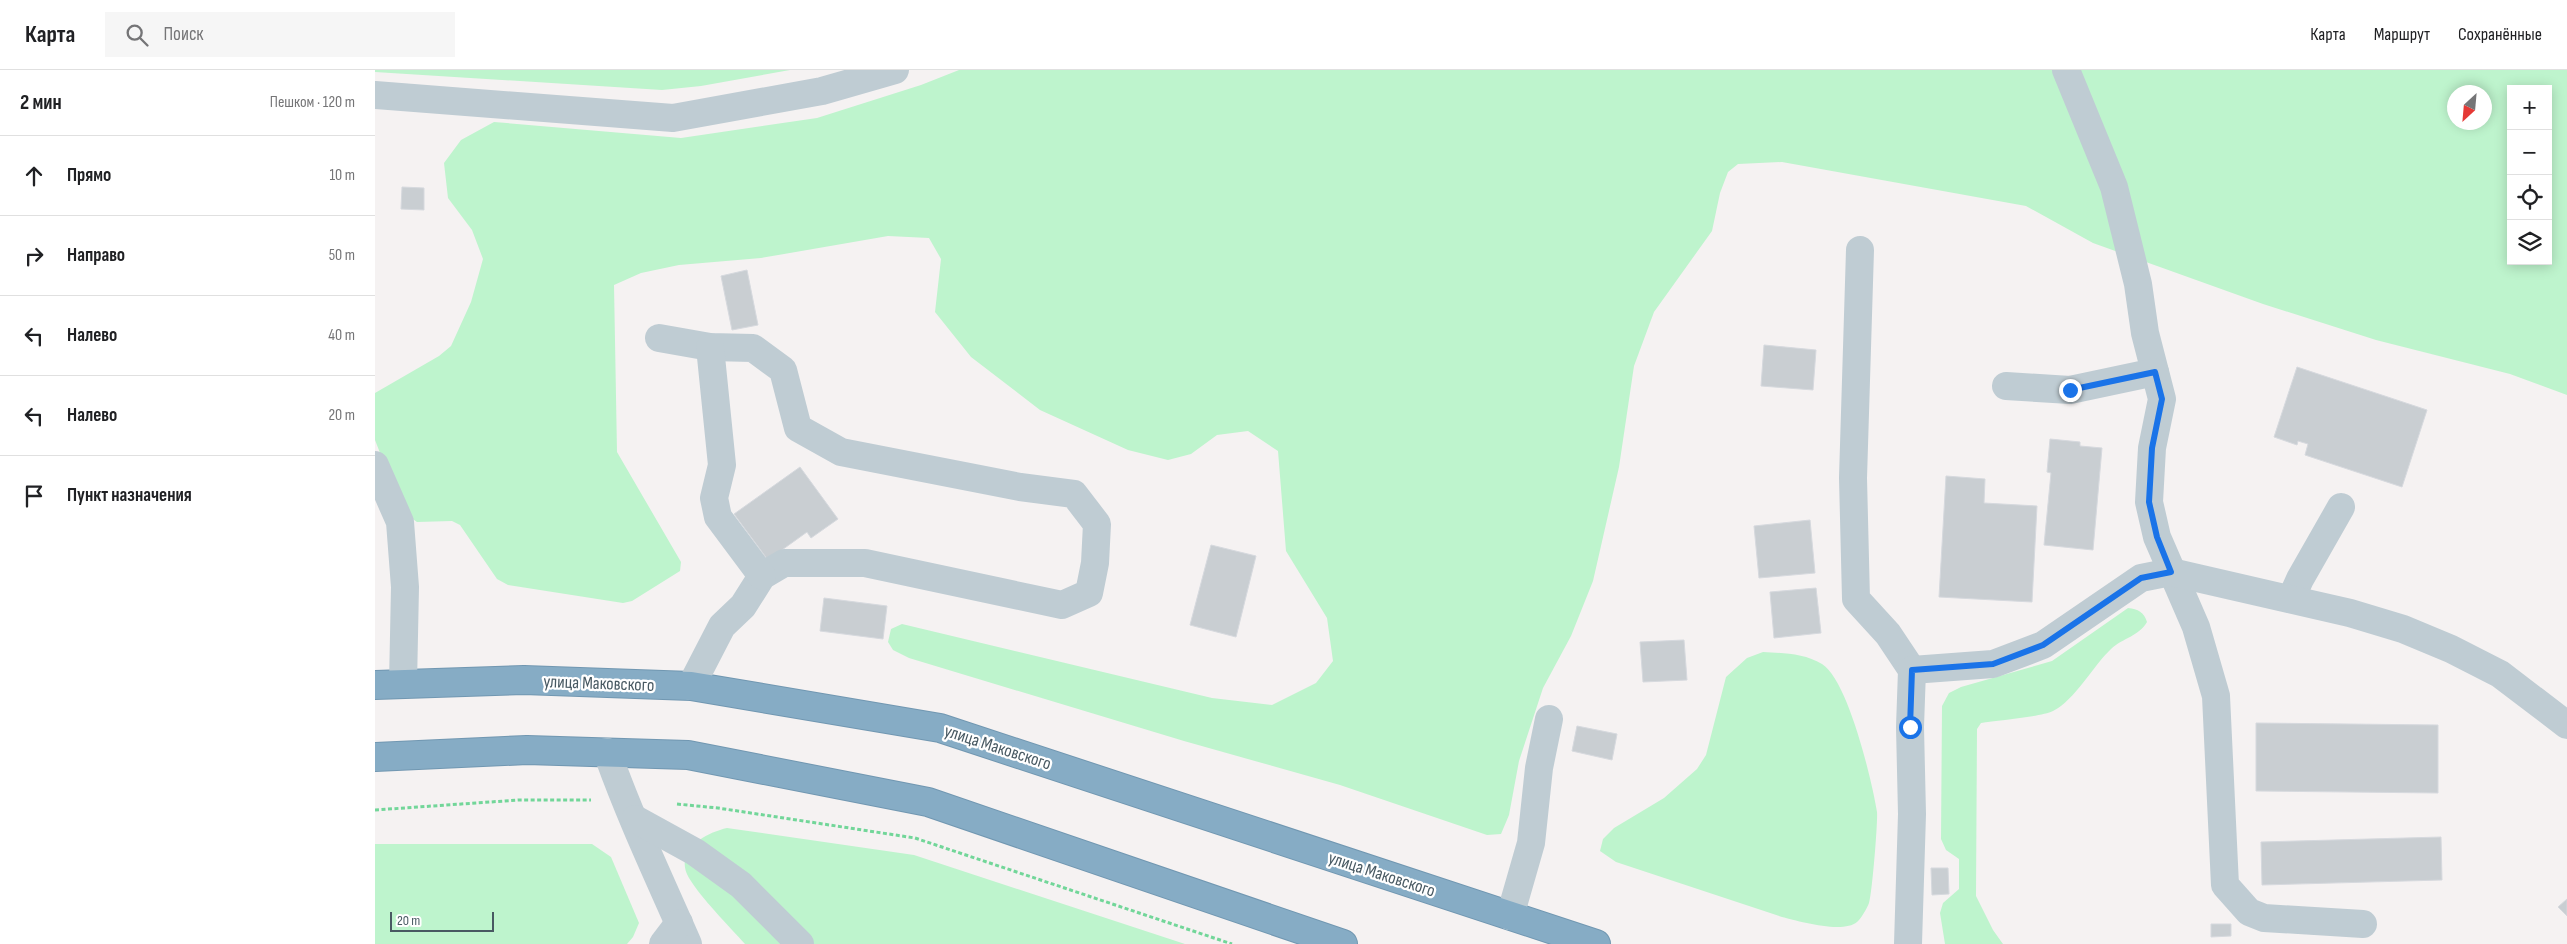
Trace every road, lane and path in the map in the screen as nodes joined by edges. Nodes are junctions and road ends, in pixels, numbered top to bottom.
1 (895, 70) edge
2 (2066, 70) edge
3 (375, 96) edge
4 (1860, 250) dead end
5 (659, 338) dead end
6 (710, 347) junction
7 (2155, 372) junction
8 (2007, 386) dead end
9 (375, 465) edge
10 (2341, 507) dead end
11 (2171, 572) junction
12 (763, 576) junction
13 (2291, 600) junction
14 (1912, 670) junction
15 (403, 684) junction
16 (375, 686) edge
17 (691, 686) junction
18 (1549, 719) dead end
19 (2567, 725) edge
20 (607, 752) junction
21 (375, 757) edge
22 (375, 810) edge
23 (629, 810) junction
24 (1510, 916) junction
25 (2363, 924) dead end
26 (676, 937) edge
27 (800, 944) edge
28 (1232, 944) edge
29 (1343, 944) edge
30 (1595, 944) edge
31 (1908, 944) edge

1 - 3 lane
2 - 7 lane
4 - 14 lane
5 - 6 lane
6 - 12 lane
6 - 12 lane
7 - 8 lane
7 - 11 lane
9 - 15 lane
10 - 13 lane
11 - 13 lane
11 - 14 lane
11 - 25 lane
12 - 17 lane
13 - 19 lane
14 - 31 lane
15 - 16 highway, улица Маковского
15 - 17 highway, улица Маковского
17 - 24 highway, улица Маковского
18 - 24 lane
20 - 21 highway
20 - 23 lane
20 - 29 highway
22 - 23 path
23 - 26 lane
23 - 27 lane
23 - 28 path
24 - 30 highway, улица Маковского

